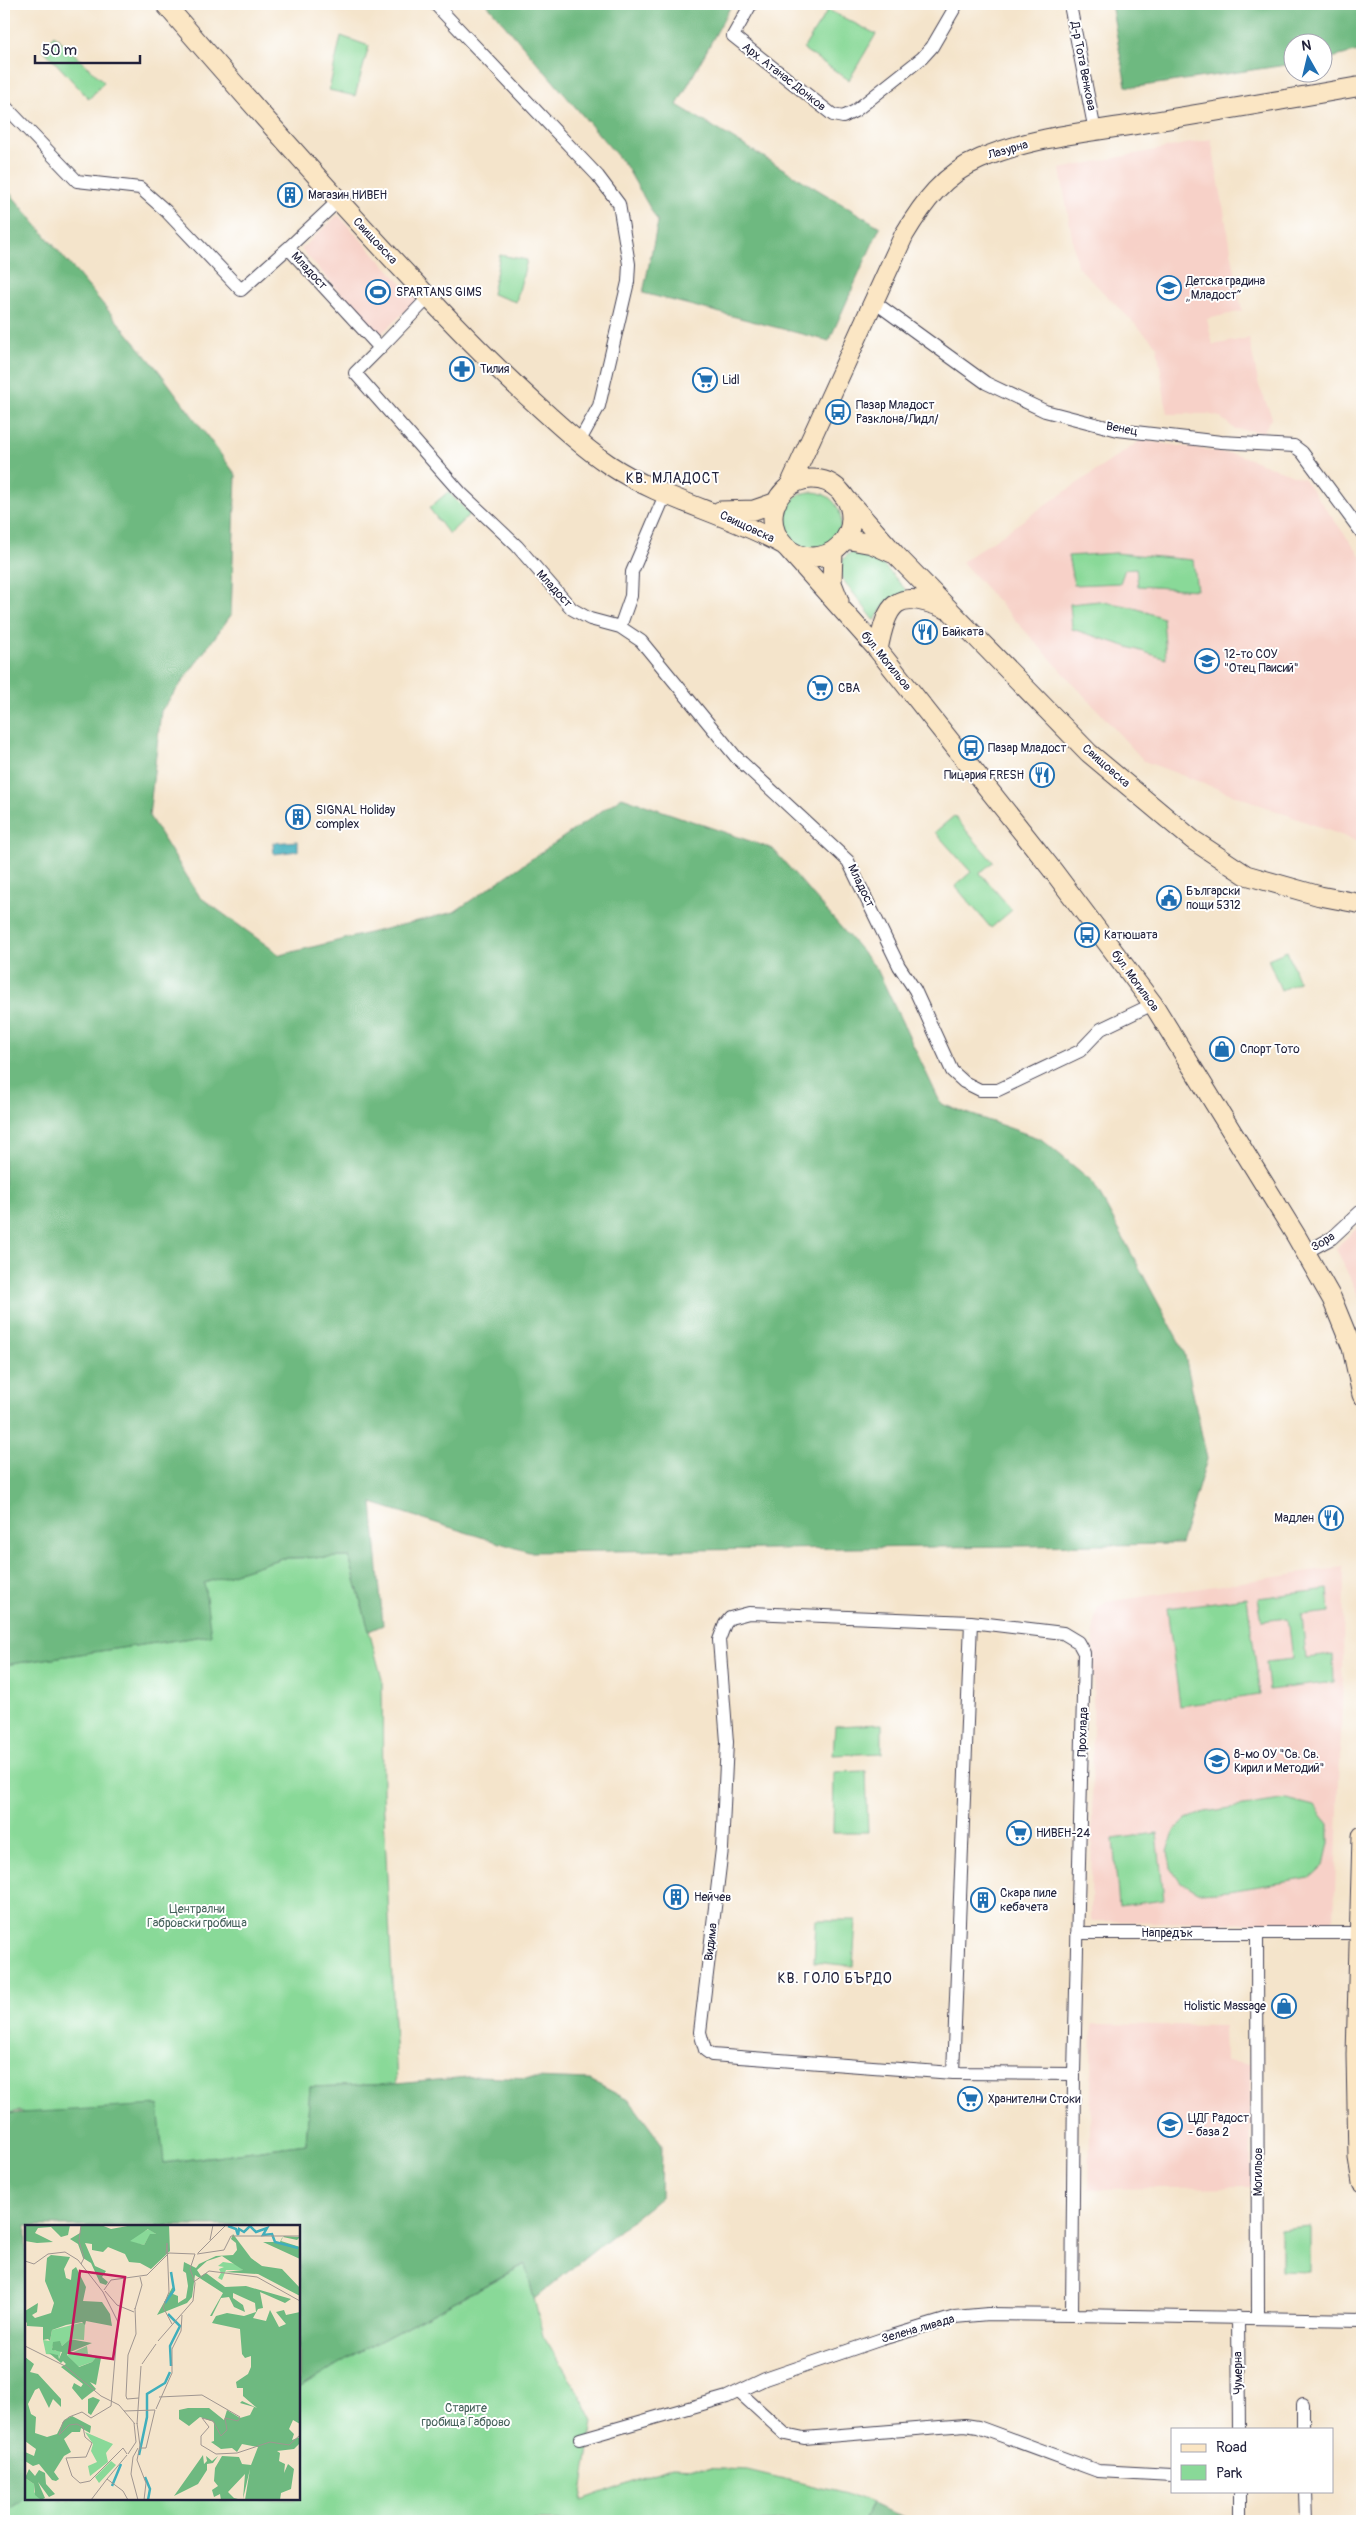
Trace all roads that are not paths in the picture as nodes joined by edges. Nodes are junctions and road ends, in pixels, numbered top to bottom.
1 (165, 4) edge
2 (435, 4) edge
3 (752, 4) edge
4 (957, 4) edge
5 (1069, 4) edge
6 (1362, 86) edge
7 (4, 105) edge
8 (1095, 131) junction
9 (338, 201) junction
10 (288, 248) junction
11 (428, 298) junction
12 (873, 301) junction
13 (380, 348) junction
14 (814, 436) junction
15 (579, 442) junction
16 (789, 487) junction
17 (838, 490) junction
18 (665, 495) junction
19 (777, 502) junction
20 (711, 511) junction
21 (1362, 533) edge
22 (839, 545) junction
23 (785, 546) junction
24 (896, 554) junction
25 (842, 607) junction
26 (952, 611) junction
27 (620, 628) junction
28 (878, 650) junction
29 (1362, 904) edge
30 (1152, 1004) junction
31 (1362, 1210) edge
32 (1306, 1252) junction
33 (1357, 1349) edge
34 (1362, 1395) edge
35 (971, 1622) junction
36 (1362, 1836) edge
37 (1077, 1932) junction
38 (1257, 1933) junction
39 (1361, 1933) edge
40 (953, 2073) junction
41 (1074, 2074) junction
42 (1362, 2183) edge
43 (1072, 2315) junction
44 (1238, 2317) junction
45 (1258, 2317) junction
46 (1362, 2320) edge
47 (739, 2392) junction
48 (1303, 2404) dead end
49 (1239, 2428) edge
50 (1303, 2428) edge
51 (580, 2440) dead end
52 (1171, 2475) edge
53 (1240, 2492) edge
54 (1305, 2492) edge
55 (1240, 2521) edge
56 (1306, 2521) edge

1 - 9 street, Свищовска
2 - 15 street
3 - 4 street, Арх. Атанас Донков
5 - 8 street, Д-р Тота Венкова
6 - 8 street, Лазурна
7 - 10 street, Младост
8 - 12 street, Лазурна
9 - 10 street
9 - 11 street, Свищовска
10 - 13 street, Младост
11 - 13 street
11 - 15 street, Свищовска
12 - 14 street, Лазурна
12 - 21 street, Венец
13 - 27 street, Младост
14 - 16 street, Лазурна
14 - 17 street, Лазурна
15 - 18 street, Свищовска
16 - 17 street
16 - 19 street
17 - 22 street
17 - 24 street, Свищовска
18 - 20 street, Свищовска
18 - 27 street
19 - 20 street, Свищовска
19 - 23 street
20 - 23 street, Свищовска
22 - 23 street
22 - 24 street, Свищовска
22 - 25 street, бул. Могильов
23 - 25 street, бул. Могильов
24 - 26 street, Свищовска
25 - 28 street, бул. Могильов
26 - 28 street
26 - 29 street, Свищовска
27 - 30 street, Младост
28 - 30 street, бул. Могильов
30 - 32 street, бул. Могильов
31 - 32 street, Зора
32 - 33 street, бул. Могильов
33 - 34 street, бул. Могильов
35 - 37 street, Прохлада
35 - 40 street
35 - 40 street, Видима
36 - 39 street
37 - 38 street, Напредък
37 - 41 street, Прохлада
38 - 39 street, Напредък
38 - 45 street, Могильов
39 - 42 street
40 - 41 street, Видима
41 - 43 street, Прохлада
43 - 44 street, Зелена ливада
43 - 47 street, Зелена ливада
44 - 45 street, Зелена ливада
44 - 49 street, Чумерна
45 - 46 street, Зелена ливада
47 - 51 street, Зелена ливада
47 - 52 street
48 - 50 street
53 - 55 street
54 - 56 street

